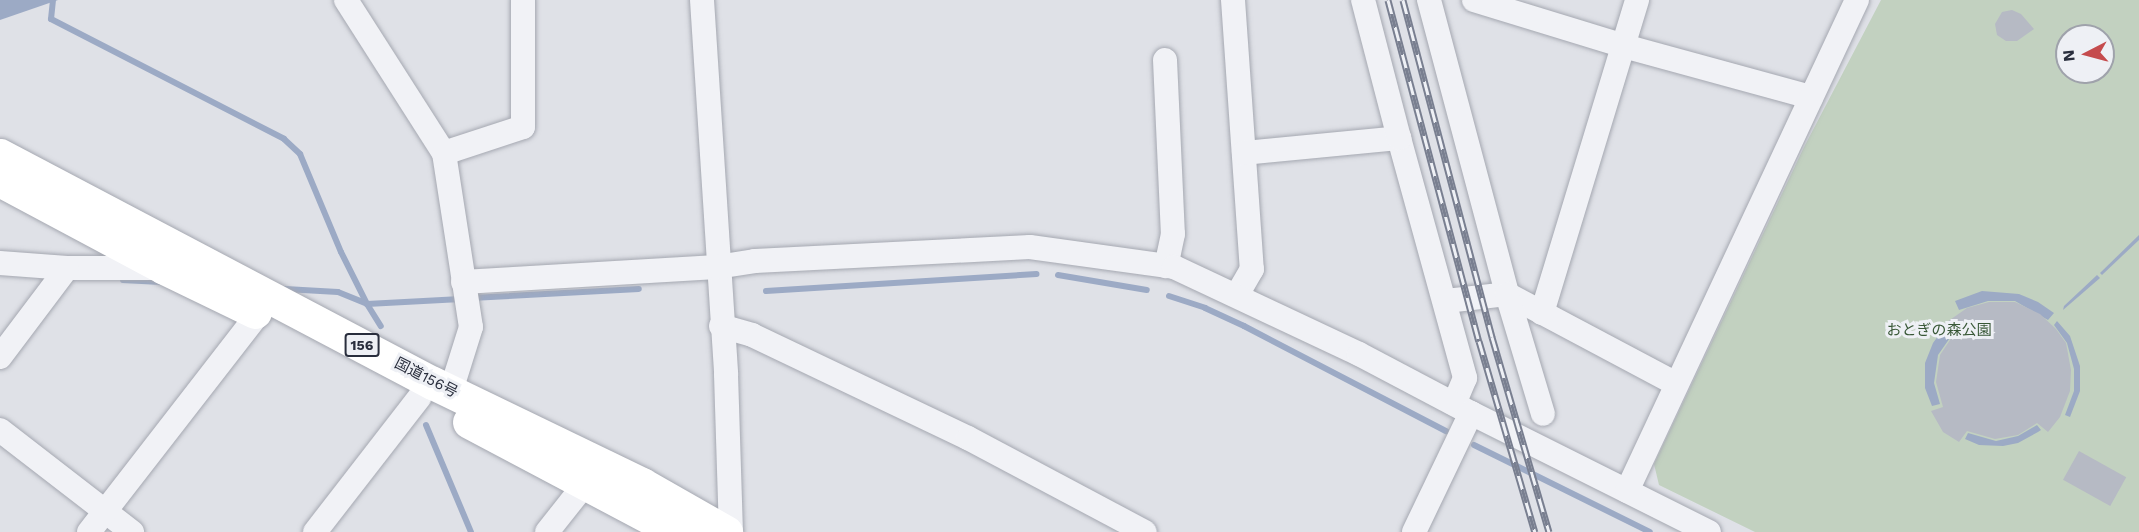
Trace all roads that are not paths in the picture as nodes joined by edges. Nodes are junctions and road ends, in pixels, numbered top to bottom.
1 (346, 0) edge
2 (523, 0) edge
3 (702, 0) edge
4 (1233, 0) edge
5 (1363, 0) edge
6 (1430, 0) edge
7 (1474, 0) edge
8 (1637, 0) edge
9 (1857, 0) edge
10 (1623, 46) junction
11 (1164, 60) dead end
12 (1811, 97) junction
13 (1399, 138) junction
14 (444, 153) junction
15 (1244, 153) junction
16 (0, 154) edge
17 (0, 180) edge
18 (0, 263) edge
19 (1166, 266) junction
20 (717, 267) junction
21 (67, 268) junction
22 (164, 268) junction
23 (464, 282) junction
24 (1507, 294) junction
25 (1237, 295) junction
26 (1446, 301) junction
27 (1542, 313) junction
28 (258, 314) junction
29 (721, 326) junction
30 (0, 357) edge
31 (1676, 384) junction
32 (451, 391) junction
33 (420, 398) junction
34 (1462, 409) junction
35 (1543, 414) dead end
36 (0, 430) edge
37 (585, 484) junction
38 (1627, 491) junction
39 (105, 512) junction
40 (90, 532) edge
41 (132, 532) edge
42 (315, 532) edge
43 (547, 532) edge
44 (677, 532) edge
45 (726, 532) edge
46 (731, 532) edge
47 (1145, 532) edge
48 (1414, 532) edge
49 (1709, 532) edge

1 - 14 street
2 - 14 street
3 - 20 street
4 - 15 street
5 - 13 street
6 - 24 street
7 - 10 street
8 - 10 street
9 - 12 street
10 - 12 street
10 - 27 street
11 - 19 street
12 - 31 street
13 - 15 street
13 - 26 street
14 - 23 street
15 - 25 street
16 - 32 highway, 国道156号 / 156
17 - 22 highway, 国道156号 / 156
18 - 21 street
19 - 20 street
19 - 25 street
20 - 23 street
20 - 29 street
21 - 22 street
21 - 30 street
22 - 28 highway, 国道156号 / 156
23 - 32 street
24 - 26 street
24 - 27 street
24 - 35 street
25 - 34 street
26 - 34 street
27 - 31 street
28 - 33 highway, 国道156号 / 156
28 - 39 street
29 - 46 street
29 - 47 street
31 - 38 street
32 - 45 highway, 国道156号 / 156
33 - 37 highway, 国道156号 / 156
33 - 42 street
34 - 38 street
34 - 48 street
36 - 39 street
37 - 43 street
37 - 44 highway, 国道156号 / 156
38 - 49 street
39 - 40 street
39 - 41 street

